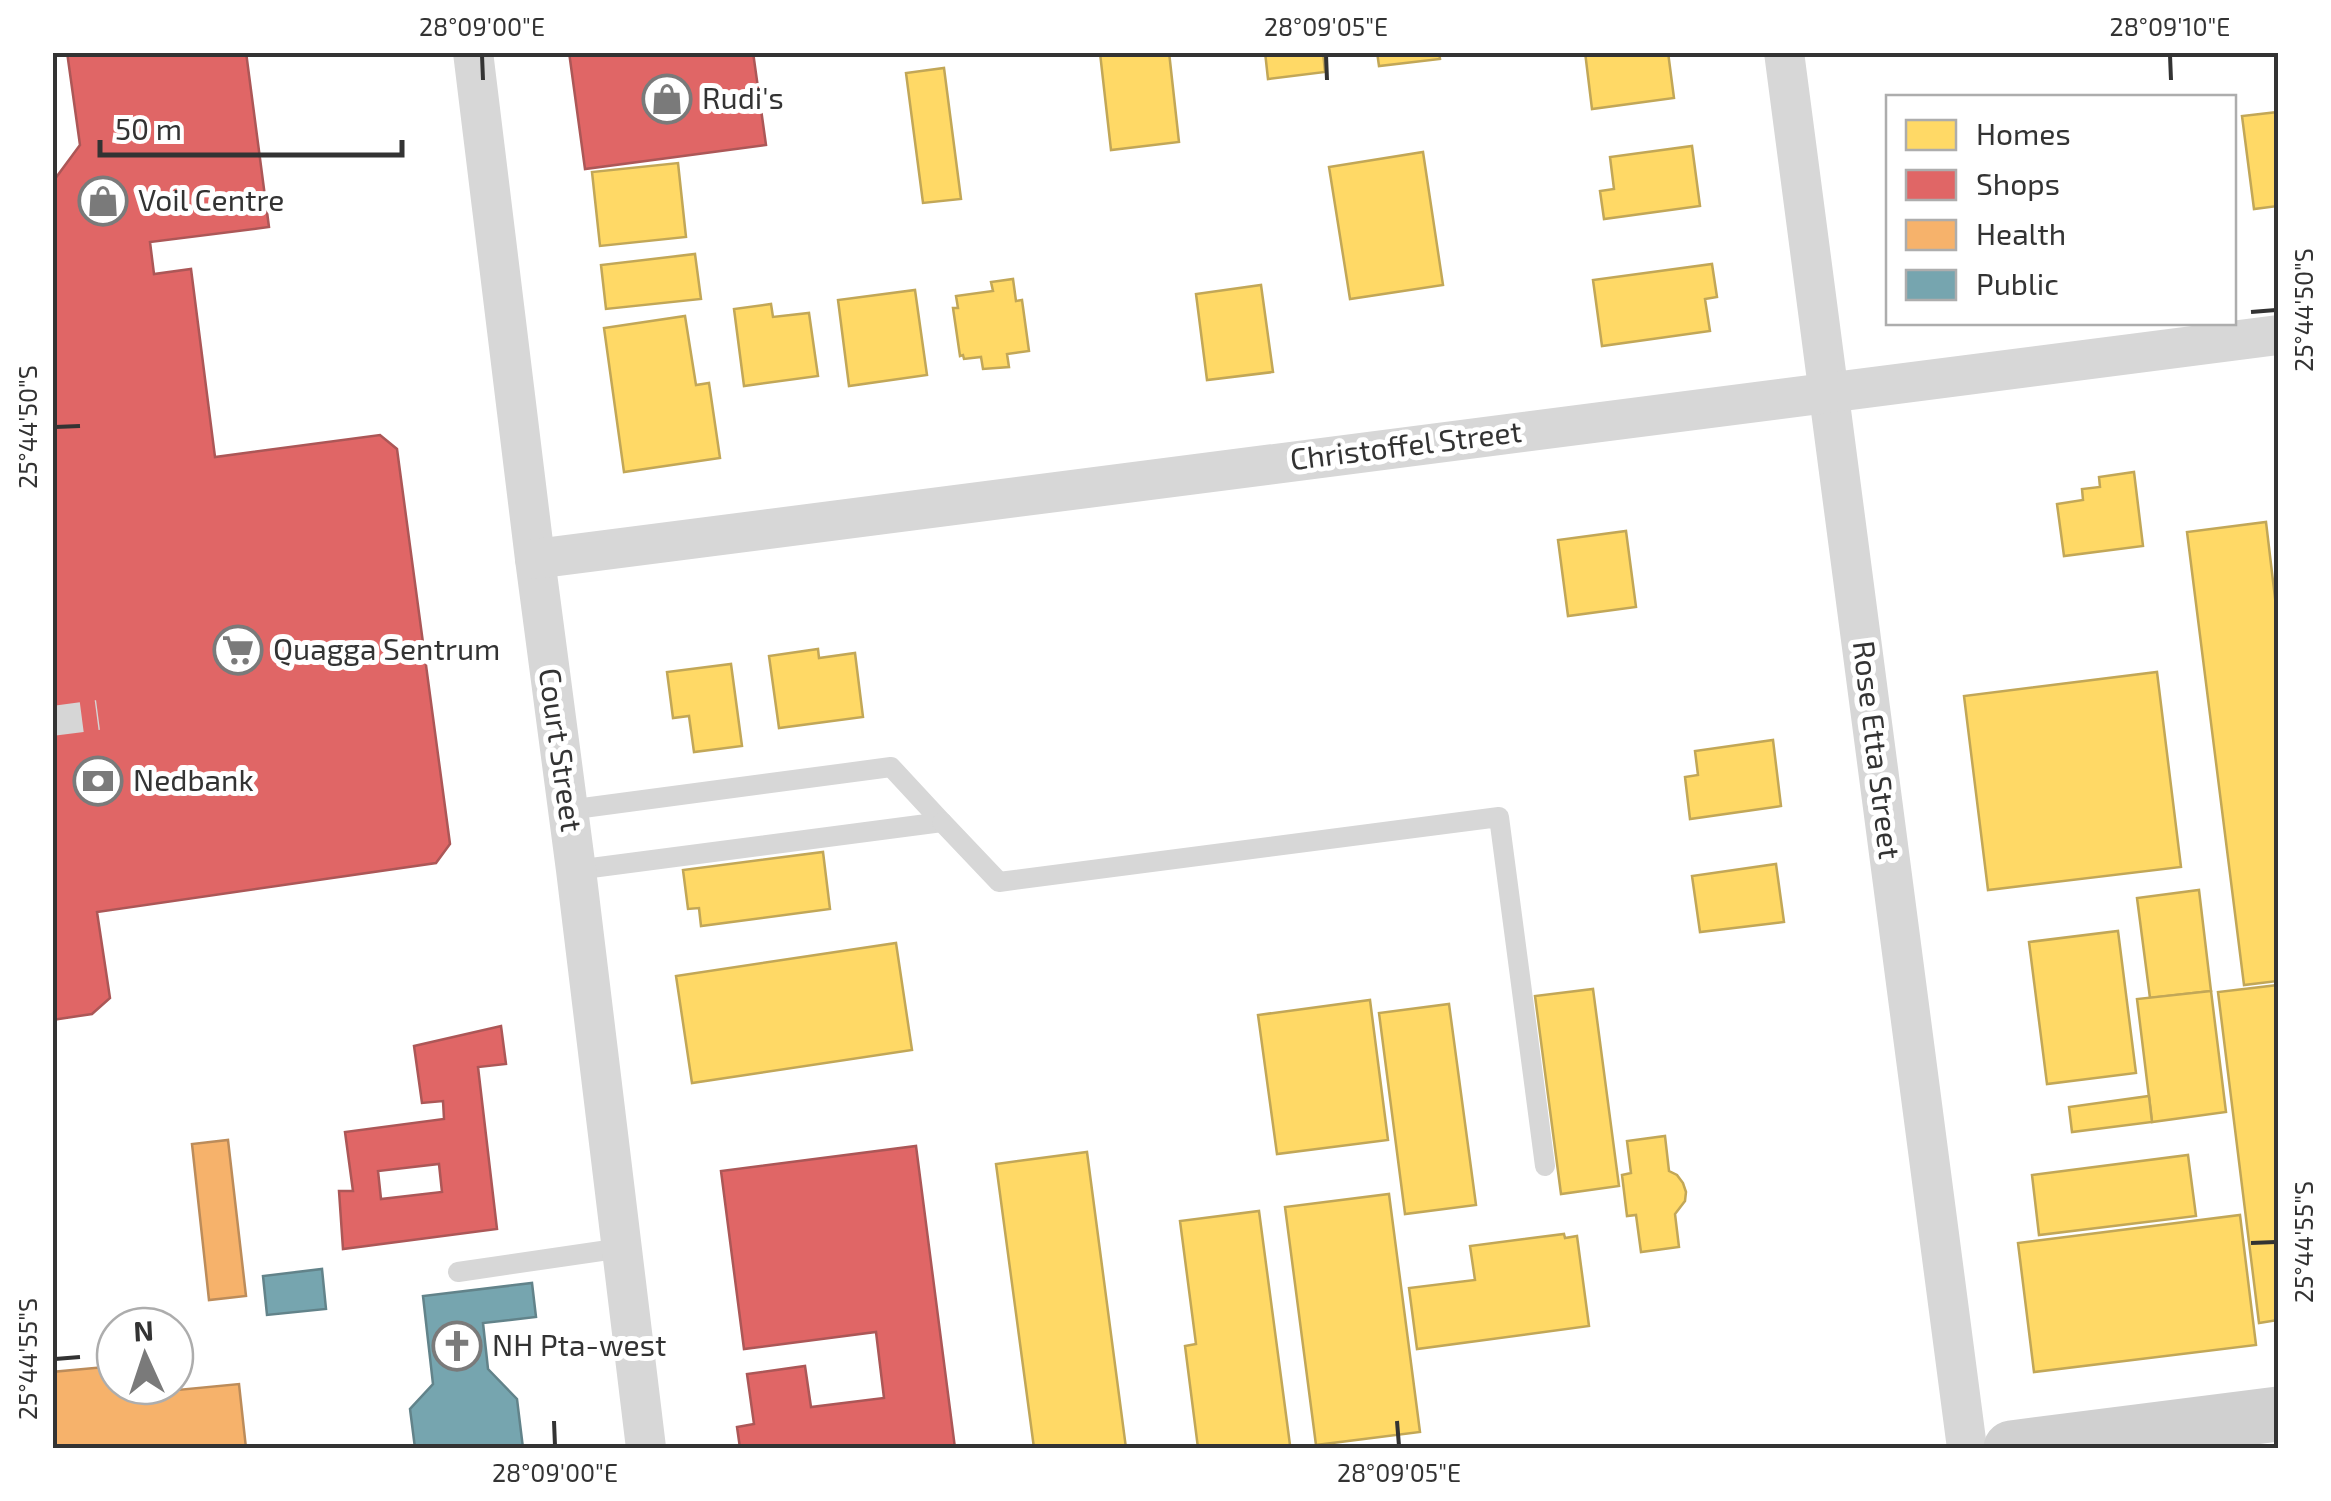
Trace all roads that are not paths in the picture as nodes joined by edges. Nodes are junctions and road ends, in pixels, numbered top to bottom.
1 (473, 52) edge
2 (1784, 52) edge
3 (2278, 335) edge
4 (1830, 391) junction
5 (534, 559) junction
6 (568, 810) junction
7 (942, 822) junction
8 (576, 870) junction
9 (1545, 1166) dead end
10 (622, 1248) junction
11 (458, 1272) dead end
12 (2278, 1414) edge
13 (646, 1448) edge
14 (1966, 1448) edge
15 (2010, 1448) edge

1 - 5 street, Court Street
2 - 4 street, Rose Etta Street
3 - 4 street, Christoffel Street
4 - 5 street, Christoffel Street
4 - 14 street, Rose Etta Street
5 - 6 street, Court Street
6 - 7 lane
6 - 8 street, Court Street
7 - 8 lane
7 - 9 lane
8 - 10 street, Court Street
10 - 11 lane
10 - 13 street, Court Street
12 - 15 main road

